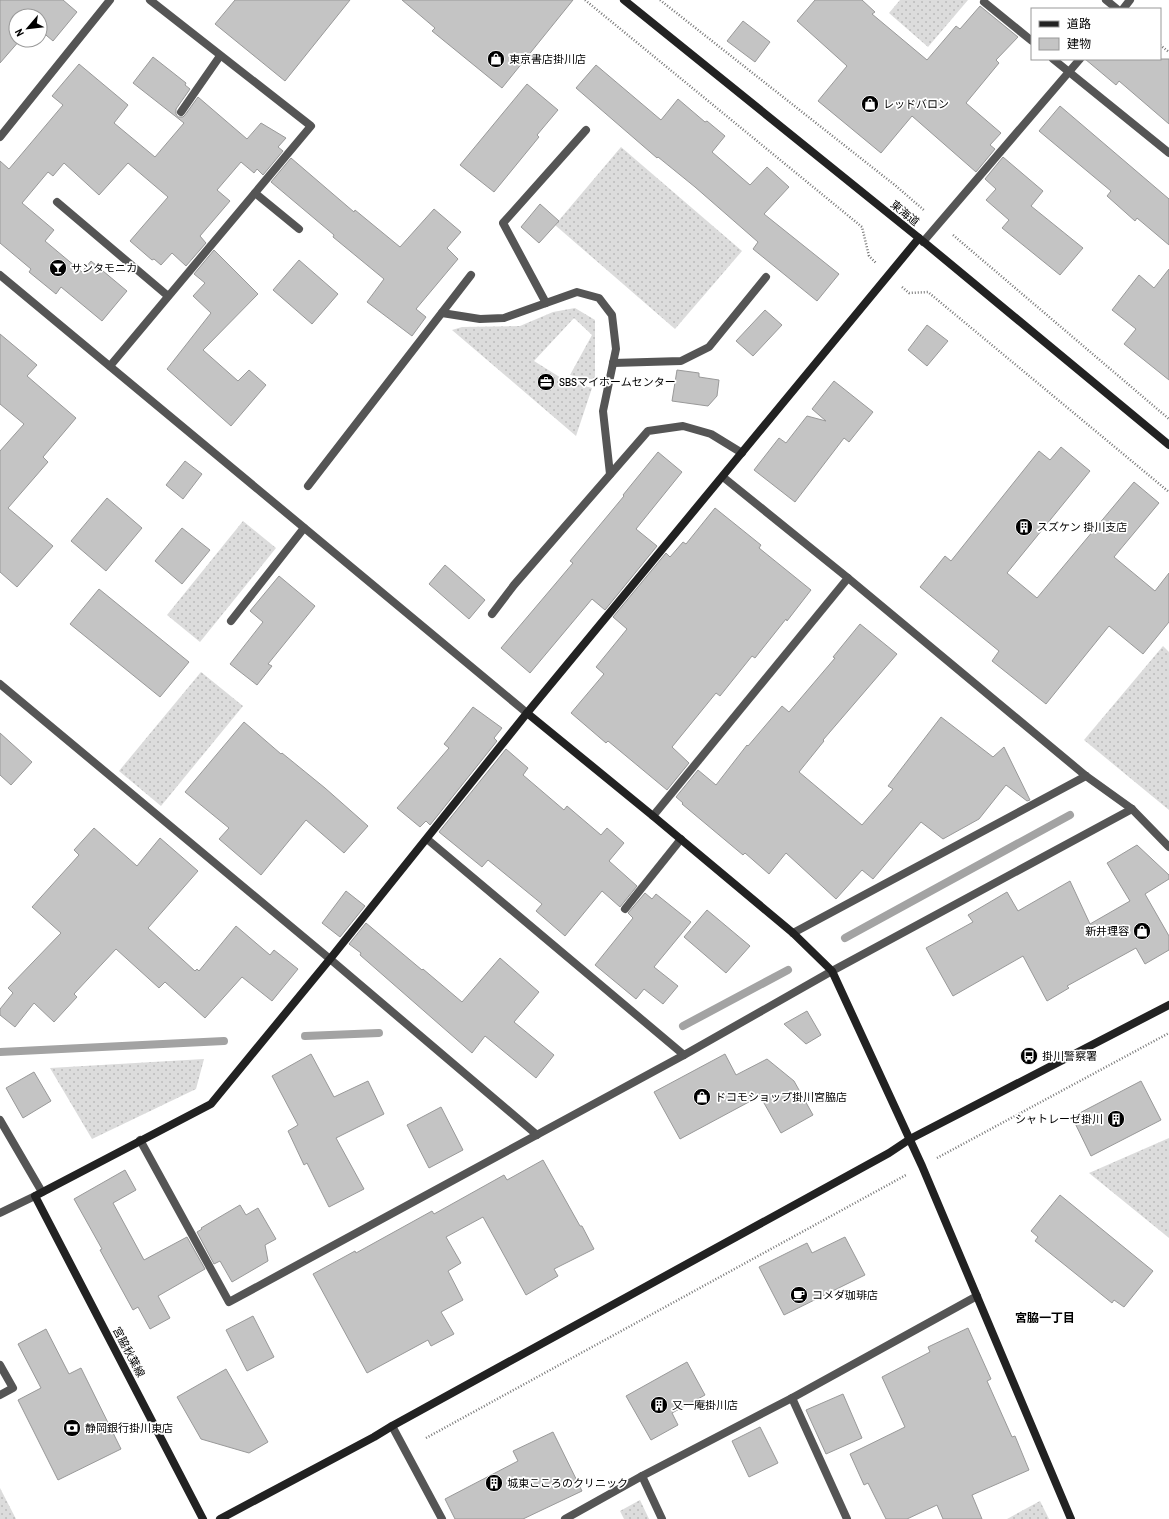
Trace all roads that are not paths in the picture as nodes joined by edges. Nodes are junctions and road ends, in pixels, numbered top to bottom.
1 (110, 0) edge
2 (150, 0) edge
3 (624, 0) edge
4 (1106, 0) edge
5 (1130, 0) edge
6 (984, 2) dead end
7 (1116, 8) edge
8 (1124, 8) edge
9 (1031, 41) edge
10 (220, 56) junction
11 (1054, 60) edge
12 (1079, 60) edge
13 (1069, 72) junction
14 (181, 112) dead end
15 (586, 130) dead end
16 (0, 138) edge
17 (1169, 153) edge
18 (255, 193) junction
19 (58, 202) dead end
20 (299, 229) dead end
21 (921, 240) junction
22 (0, 275) edge
23 (472, 275) dead end
24 (766, 277) dead end
25 (168, 296) junction
26 (546, 302) junction
27 (442, 313) junction
28 (613, 363) junction
29 (110, 366) junction
30 (1167, 440) edge
31 (742, 453) junction
32 (610, 474) junction
33 (723, 477) junction
34 (308, 486) dead end
35 (304, 528) junction
36 (848, 578) junction
37 (492, 614) dead end
38 (231, 621) dead end
39 (0, 684) edge
40 (527, 713) junction
41 (1086, 776) junction
42 (1132, 809) junction
43 (653, 816) junction
44 (427, 839) junction
45 (681, 839) junction
46 (1169, 847) edge
47 (625, 909) dead end
48 (793, 934) junction
49 (330, 959) junction
50 (832, 971) junction
51 (1169, 1005) edge
52 (684, 1055) junction
53 (0, 1120) edge
54 (537, 1135) junction
55 (910, 1139) junction
56 (140, 1140) junction
57 (38, 1194) junction
58 (0, 1213) edge
59 (977, 1296) junction
60 (0, 1364) edge
61 (0, 1395) edge
62 (792, 1398) junction
63 (392, 1426) junction
64 (642, 1476) junction
65 (203, 1519) edge
66 (220, 1519) edge
67 (442, 1519) edge
68 (565, 1519) edge
69 (662, 1519) edge
70 (848, 1519) edge
71 (1071, 1519) edge

1 - 16 street
2 - 10 street
3 - 21 street, 東海道
4 - 7 street
5 - 8 street
6 - 9 street
10 - 14 street
10 - 18 street
11 - 13 street
12 - 13 street
13 - 17 street
13 - 21 street
15 - 26 street
18 - 20 street
18 - 25 street
19 - 25 street
21 - 30 street, 東海道
21 - 31 street
22 - 29 street
23 - 27 street
24 - 28 street
25 - 29 street
26 - 27 street
26 - 28 street
27 - 34 street
28 - 32 street
29 - 35 street
31 - 32 street
31 - 33 street
32 - 37 street
33 - 36 street
33 - 40 street
35 - 38 street
35 - 40 street
36 - 41 street
36 - 43 street
39 - 49 street
40 - 43 street
40 - 44 street
41 - 42 street
41 - 48 street
42 - 46 street
42 - 50 street
43 - 45 street
44 - 49 street
44 - 52 street
45 - 47 street
45 - 48 street
48 - 50 street
49 - 54 street
49 - 56 street
50 - 52 street
50 - 55 street
51 - 55 street
52 - 54 street
53 - 57 street
54 - 56 street
55 - 59 street
55 - 63 street
56 - 57 street
57 - 58 street
57 - 65 street, 宮脇秋葉線
59 - 62 street
59 - 71 street
60 - 61 street
62 - 64 street
62 - 70 street
63 - 66 street
63 - 67 street
64 - 68 street
64 - 69 street

